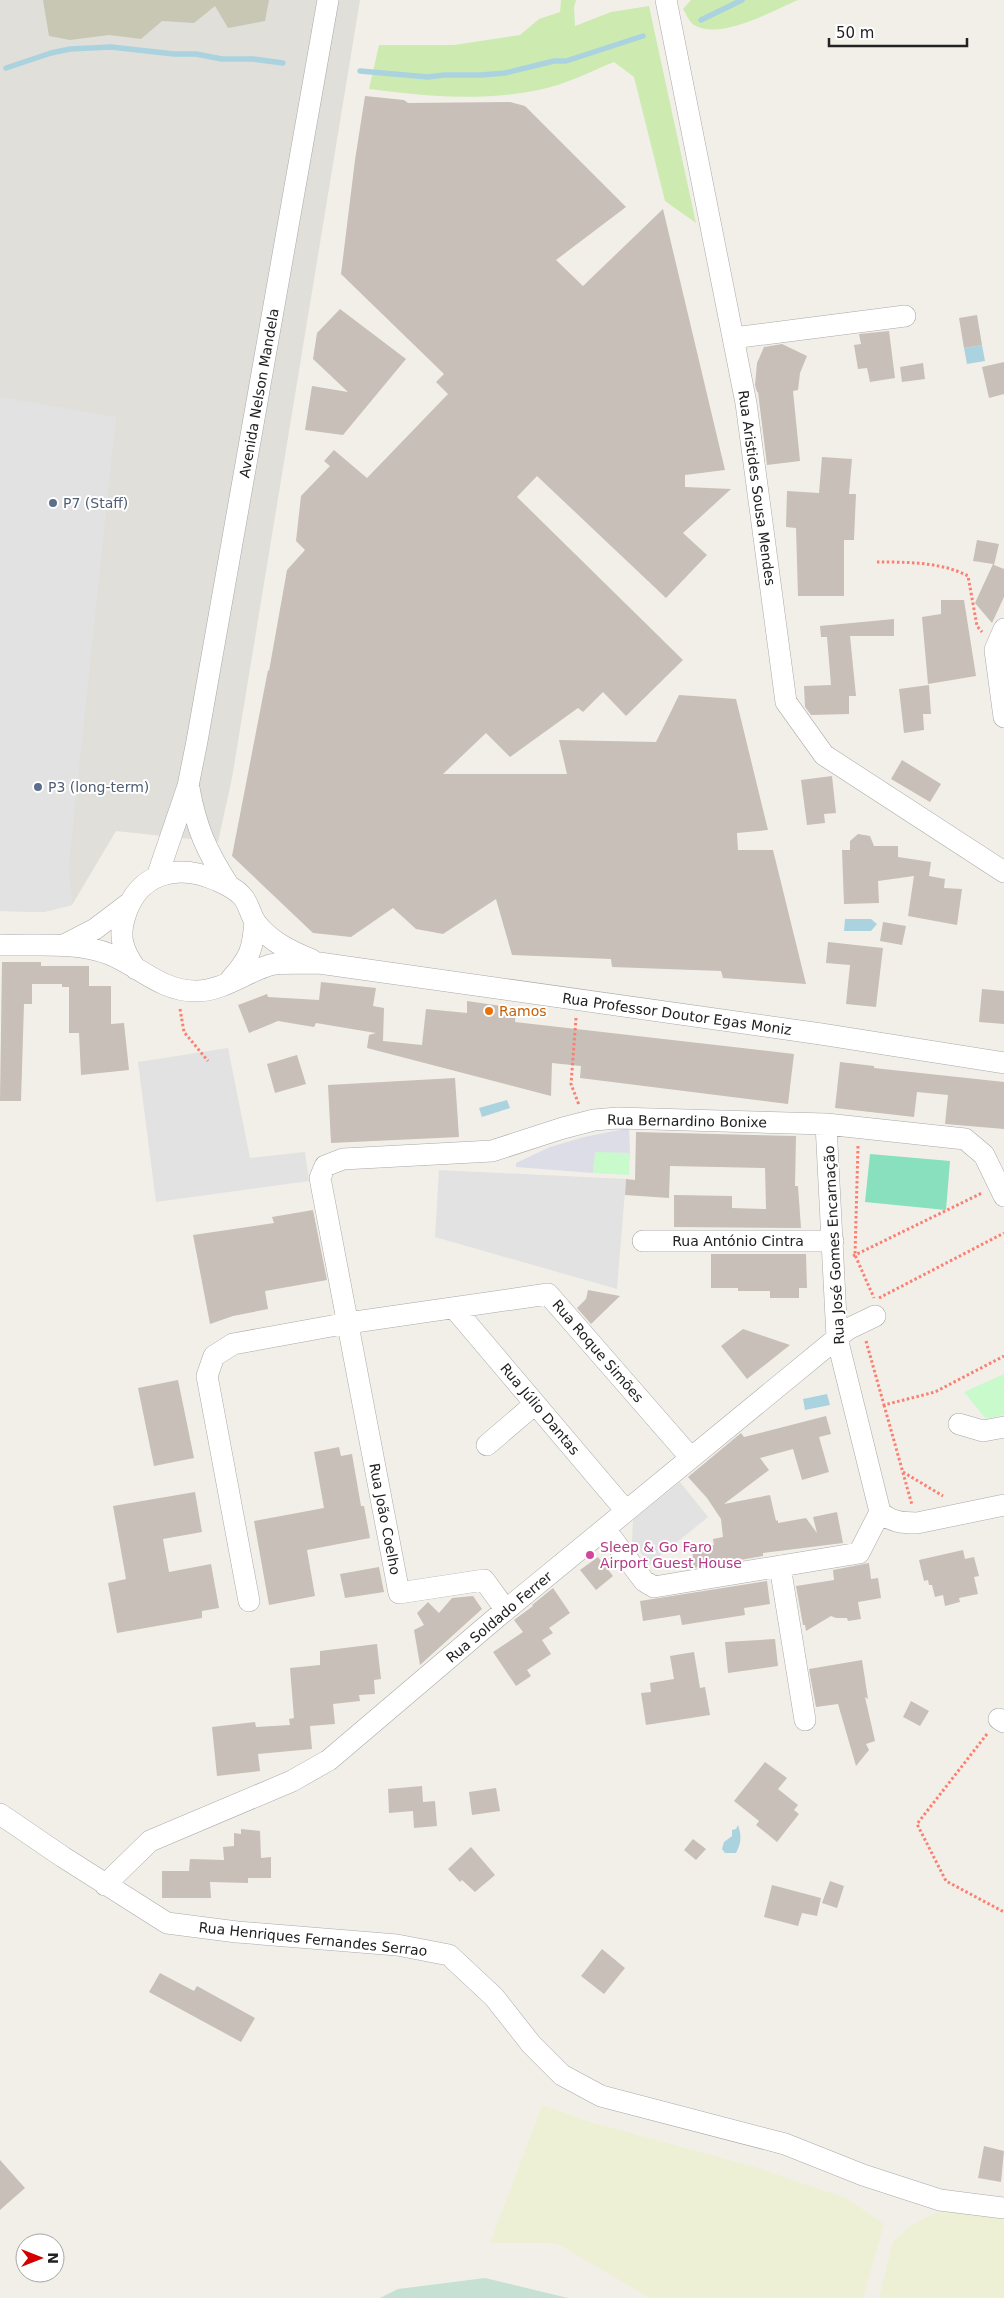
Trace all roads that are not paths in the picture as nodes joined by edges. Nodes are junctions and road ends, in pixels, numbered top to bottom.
1 (328, 0) edge
2 (666, 0) edge
3 (905, 316) dead end
4 (733, 338) junction
5 (1004, 629) edge
6 (1004, 717) edge
7 (188, 786) junction
8 (1004, 872) edge
9 (158, 874) junction
10 (229, 886) junction
11 (128, 904) junction
12 (254, 921) junction
13 (0, 945) edge
14 (64, 945) junction
15 (319, 963) junction
16 (136, 969) junction
17 (227, 983) junction
18 (1004, 1063) edge
19 (826, 1124) junction
20 (1001, 1190) edge
21 (643, 1241) dead end
22 (833, 1241) junction
23 (454, 1308) junction
24 (868, 1319) road end
25 (348, 1323) junction
26 (837, 1338) junction
27 (535, 1404) junction
28 (959, 1424) dead end
29 (1004, 1427) edge
30 (487, 1445) dead end
31 (691, 1458) junction
32 (1004, 1505) edge
33 (626, 1511) junction
34 (880, 1512) junction
35 (605, 1529) junction
36 (780, 1566) junction
37 (249, 1601) dead end
38 (506, 1610) junction
39 (805, 1720) dead end
40 (0, 1814) edge
41 (105, 1884) junction
42 (1004, 2208) edge

1 - 7 street, Avenida Nelson Mandela
2 - 4 street, Rua Aristides Sousa Mendes
3 - 4 street
4 - 8 street, Rua Aristides Sousa Mendes
5 - 6 street
7 - 9 street
7 - 10 street
9 - 10 street
9 - 11 street
10 - 12 street
11 - 14 street
11 - 16 street
12 - 15 street
12 - 17 street
13 - 14 street
14 - 16 street
15 - 17 street
15 - 18 street, Rua Professor Doutor Egas Moniz
16 - 17 street
19 - 20 street, Rua Bernardino Bonixe
19 - 22 street, Rua José Gomes Encarnação
19 - 25 street, Rua Bernardino Bonixe
21 - 22 street, Rua António Cintra
22 - 26 street, Rua José Gomes Encarnação
23 - 25 street
23 - 27 street, Rua Júlio Dantas
23 - 31 street, Rua Roque Simões
24 - 26 street, Rua Soldado Ferrer
25 - 37 street
25 - 38 street, Rua João Coelho
26 - 31 street, Rua Soldado Ferrer
26 - 34 street, Rua José Gomes Encarnação
27 - 30 street
27 - 33 street, Rua Júlio Dantas
28 - 29 street
31 - 33 street, Rua Soldado Ferrer
32 - 34 street
33 - 35 street, Rua Soldado Ferrer
34 - 36 street
35 - 36 street
35 - 38 street, Rua Soldado Ferrer
36 - 39 street
38 - 41 street, Rua Soldado Ferrer
40 - 41 street, Rua Henriques Fernandes Serrao
41 - 42 street, Rua Henriques Fernandes Serrao

